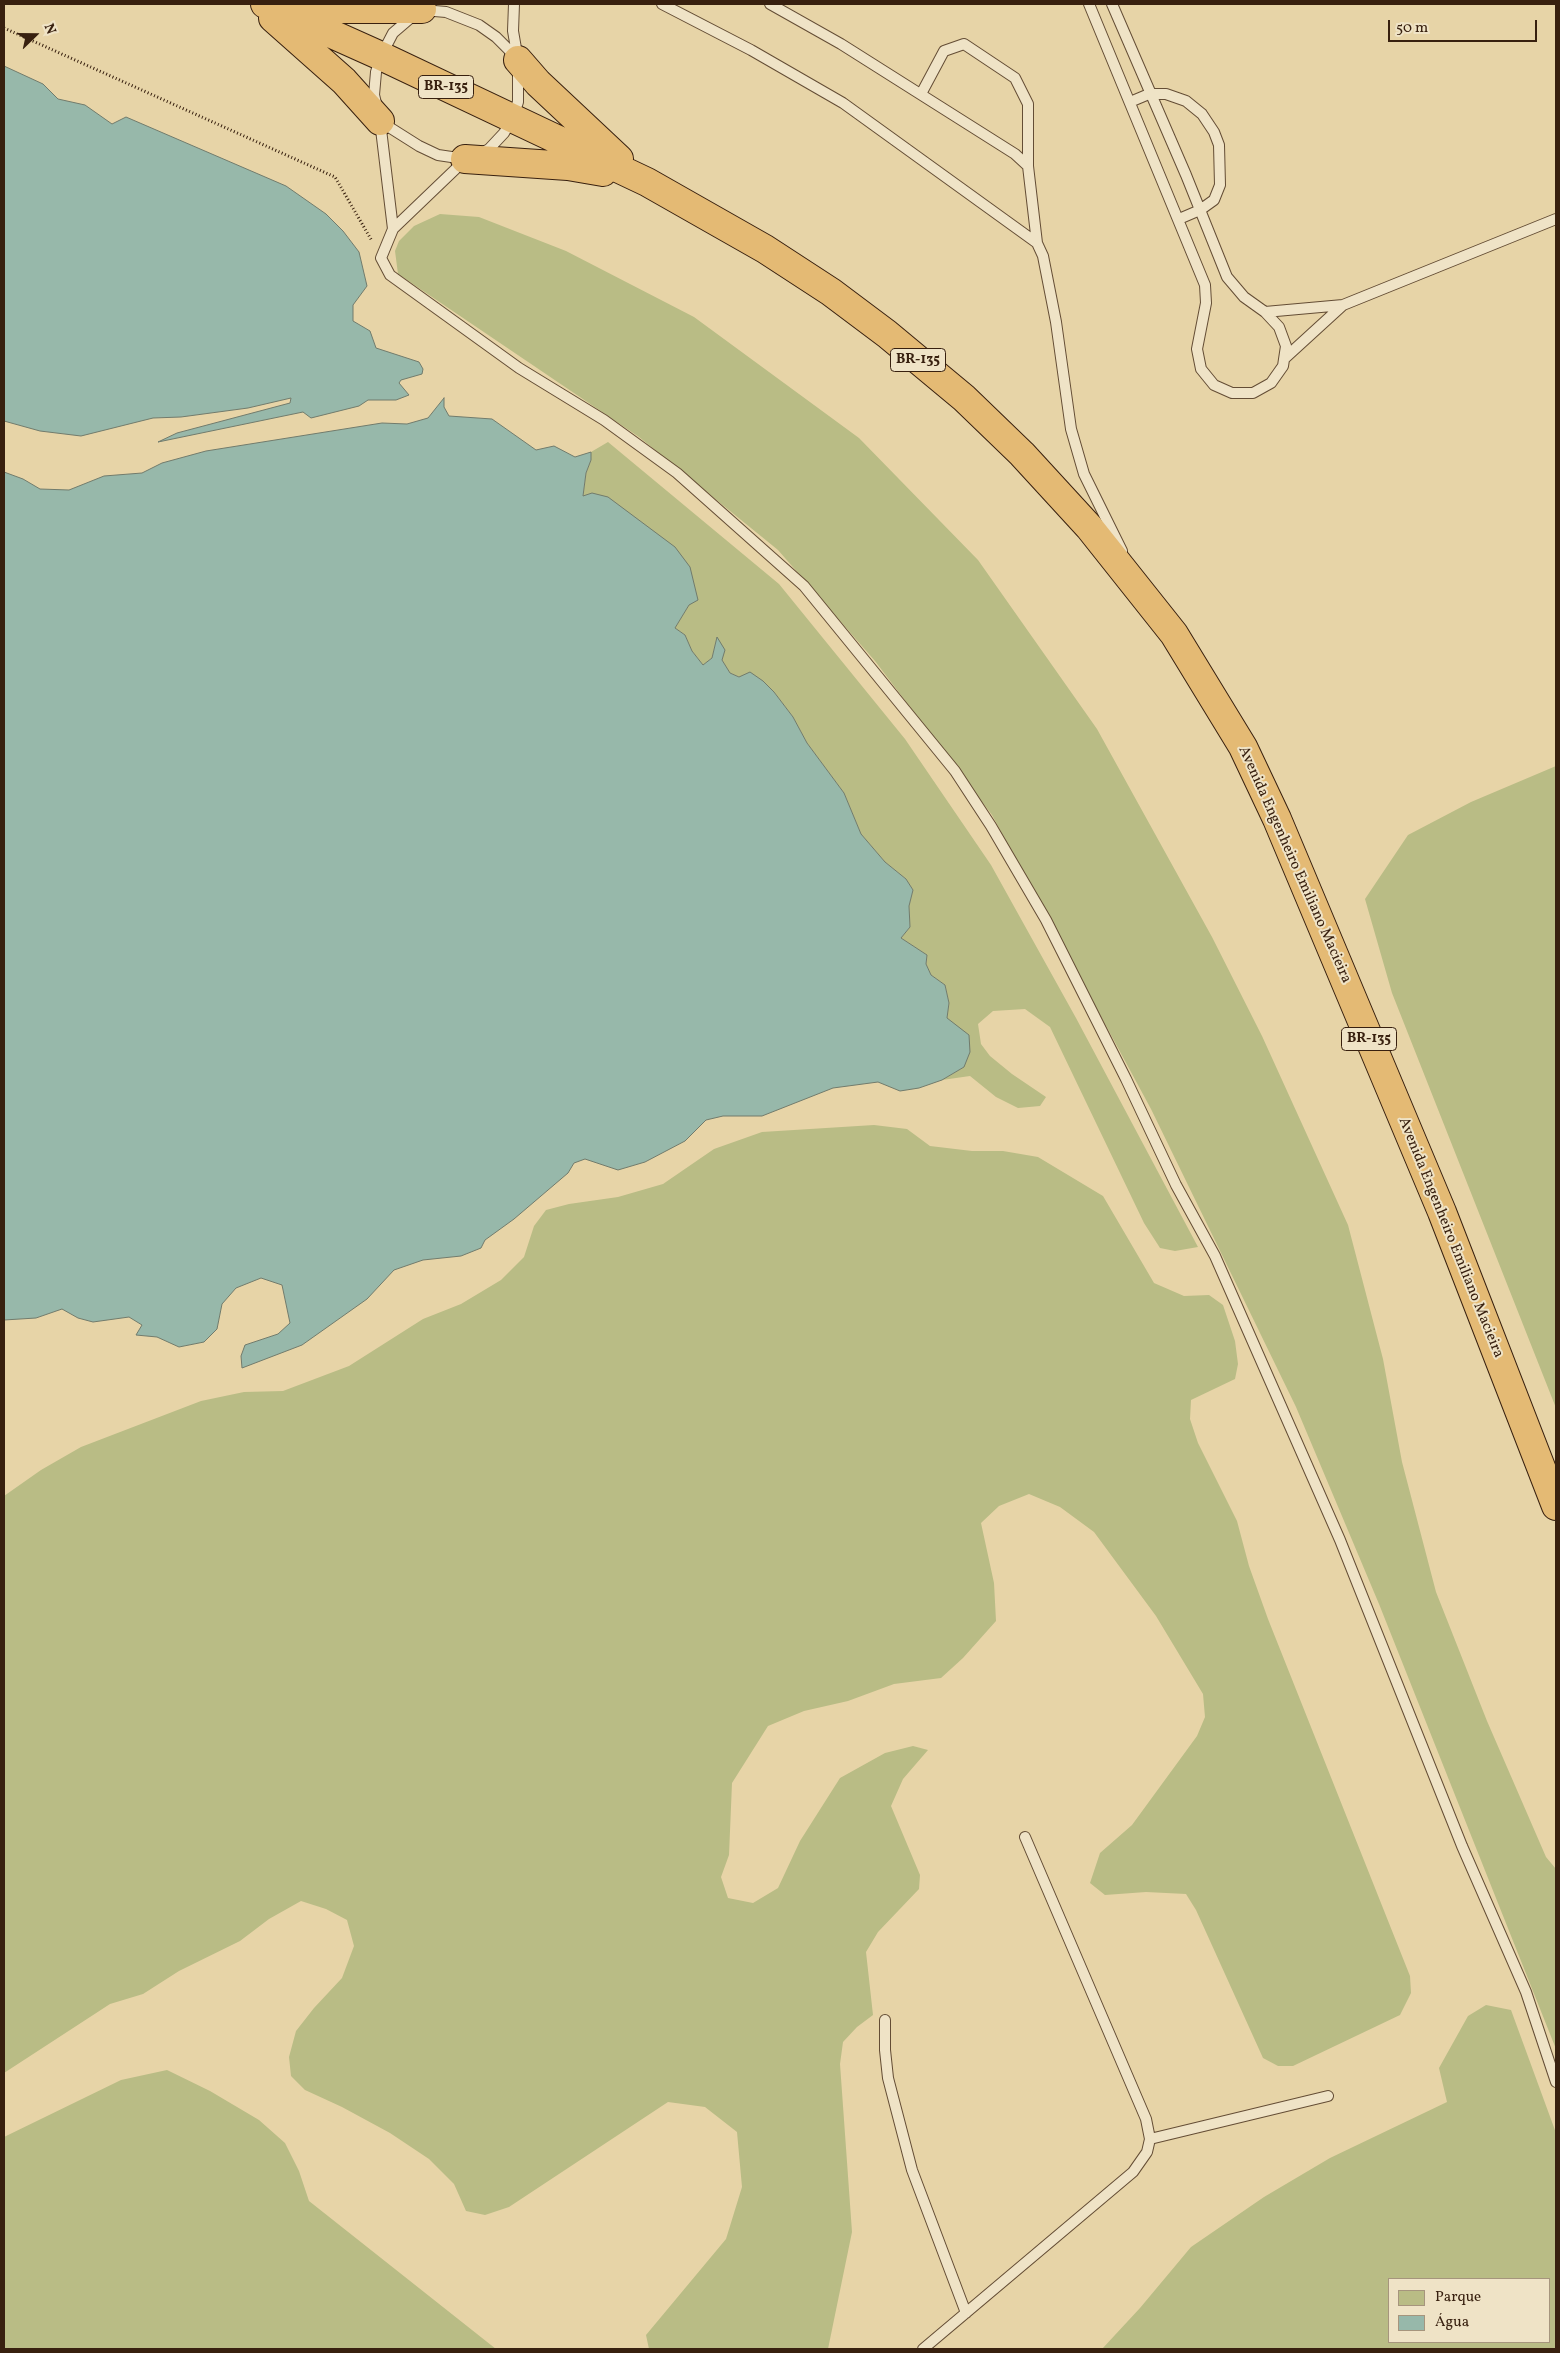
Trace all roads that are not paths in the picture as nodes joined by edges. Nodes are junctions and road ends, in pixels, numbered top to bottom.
1 (256, 4) edge
2 (264, 4) edge
3 (300, 4) edge
4 (514, 4) edge
5 (662, 4) edge
6 (770, 4) edge
7 (1089, 4) edge
8 (1112, 4) edge
9 (426, 7) edge
10 (381, 56) junction
11 (518, 60) junction
12 (921, 94) junction
13 (1149, 94) junction
14 (1130, 102) junction
15 (512, 119) junction
16 (380, 121) junction
17 (465, 159) junction
18 (1028, 166) junction
19 (647, 182) junction
20 (1200, 210) junction
21 (1179, 219) junction
22 (1556, 219) edge
23 (393, 229) junction
24 (1038, 243) junction
25 (1343, 305) junction
26 (1265, 312) junction
27 (1285, 358) junction
28 (1143, 592) junction
29 (1556, 1506) edge
30 (1025, 1837) dead end
31 (885, 2020) dead end
32 (1556, 2082) edge
33 (1328, 2096) dead end
34 (1150, 2139) junction
35 (966, 2313) junction
36 (923, 2349) edge

1 - 16 highway
2 - 10 highway, Avenida Engenheiro Emiliano Macieira / BR-135
3 - 9 highway
4 - 11 lane
5 - 24 lane
6 - 12 lane
7 - 14 lane
8 - 13 lane
9 - 10 lane
9 - 11 lane
10 - 15 highway, Avenida Engenheiro Emiliano Macieira / BR-135
10 - 16 lane
11 - 15 lane
11 - 19 highway
12 - 18 lane
12 - 18 lane
13 - 14 lane
13 - 20 lane
13 - 20 lane
14 - 21 lane
15 - 17 lane
15 - 19 highway, Avenida Engenheiro Emiliano Macieira / BR-135
16 - 17 lane
16 - 23 lane
17 - 19 highway
17 - 23 lane
18 - 24 lane
19 - 28 highway, Avenida Engenheiro Emiliano Macieira / BR-135
20 - 21 lane
20 - 26 lane
21 - 27 lane
22 - 25 lane
23 - 32 lane
24 - 28 lane
25 - 26 lane
25 - 27 lane
26 - 27 lane
28 - 29 highway, Avenida Engenheiro Emiliano Macieira / BR-135
30 - 34 lane
31 - 35 lane
33 - 34 lane
34 - 35 lane
35 - 36 lane

